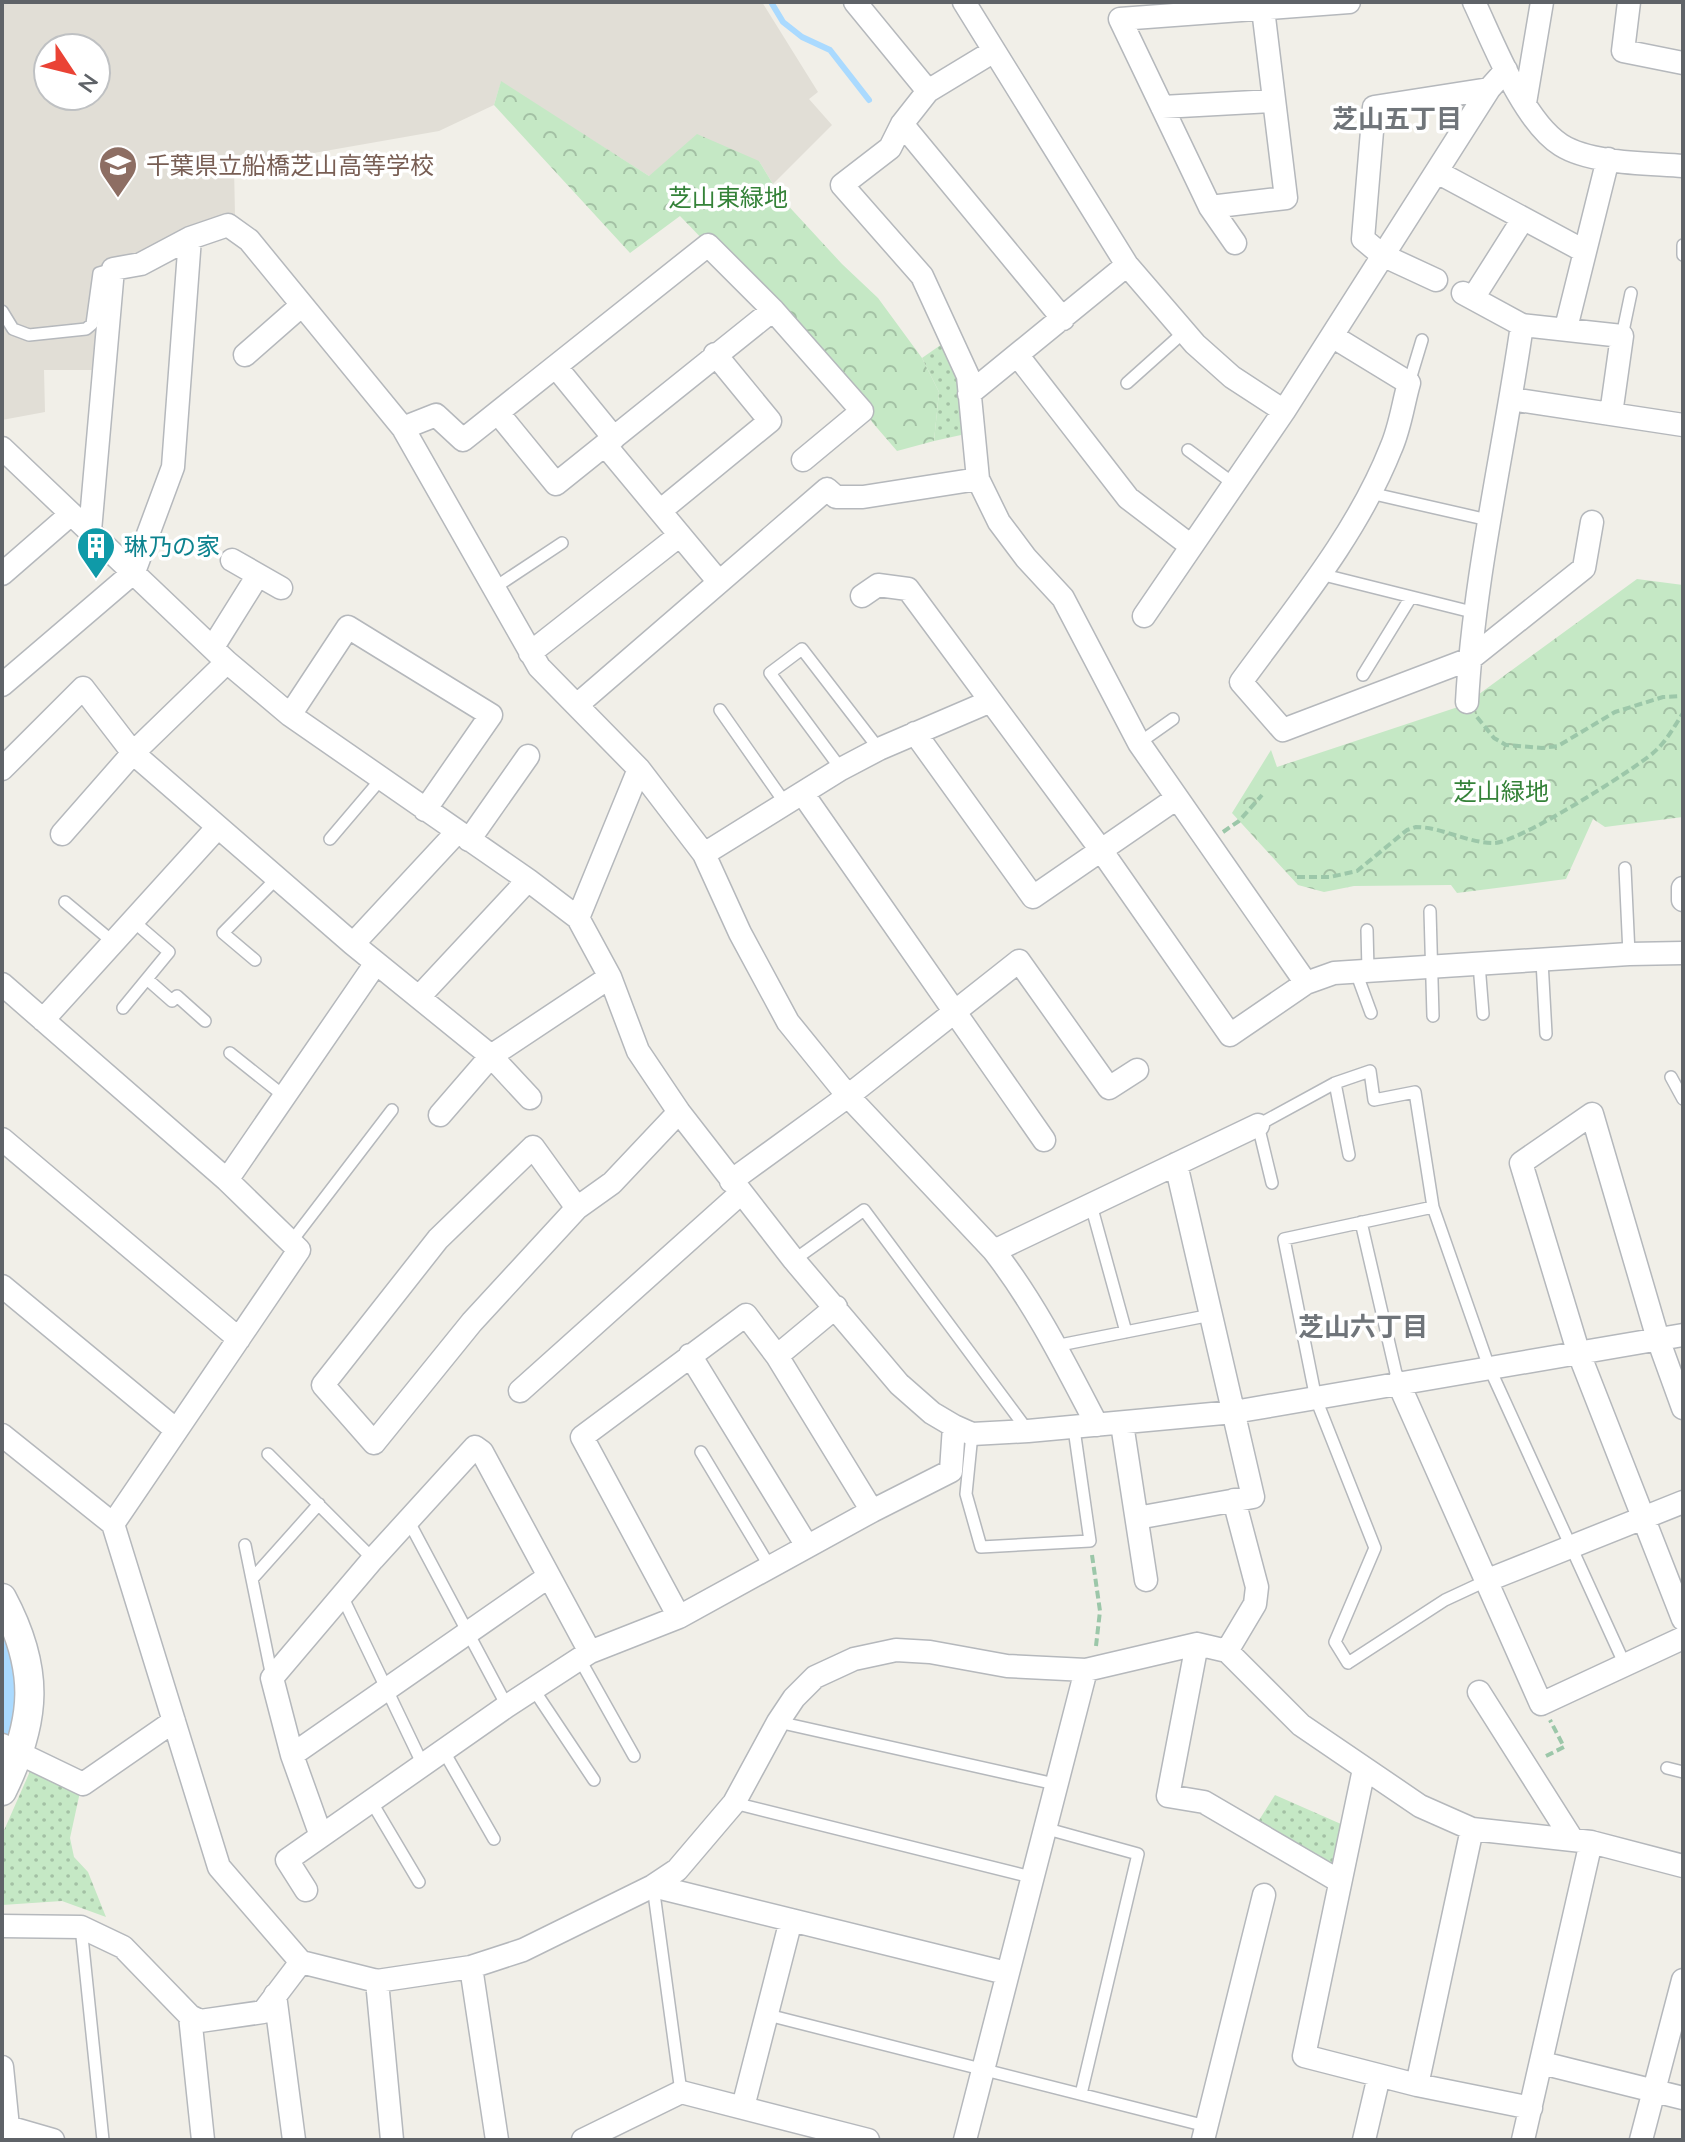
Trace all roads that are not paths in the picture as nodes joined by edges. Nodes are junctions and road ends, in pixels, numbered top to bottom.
1 (855, 2) edge
2 (964, 2) edge
3 (1349, 2) edge
4 (1474, 2) edge
5 (1542, 2) edge
6 (1629, 2) edge
7 (1263, 9) junction
8 (994, 51) junction
9 (1683, 63) edge
10 (1506, 70) junction
11 (1489, 89) junction
12 (928, 91) junction
13 (1273, 101) junction
14 (1525, 103) junction
15 (1162, 107) junction
16 (902, 124) junction
17 (1608, 159) junction
18 (1683, 166) edge
19 (1437, 172) junction
20 (1210, 207) junction
21 (1523, 219) junction
22 (190, 238) junction
23 (1235, 243) dead end
24 (1683, 245) edge
25 (1584, 251) junction
26 (1382, 255) junction
27 (1683, 255) edge
28 (1127, 265) junction
29 (113, 269) junction
30 (1436, 280) dead end
31 (1631, 293) dead end
32 (302, 305) junction
33 (773, 310) junction
34 (2, 311) edge
35 (1063, 319) junction
36 (1522, 325) junction
37 (1566, 328) junction
38 (1184, 332) junction
39 (1332, 336) junction
40 (1622, 336) junction
41 (1422, 340) dead end
42 (715, 354) junction
43 (245, 355) dead end
44 (1018, 356) junction
45 (556, 367) junction
46 (1127, 383) dead end
47 (1409, 383) junction
48 (969, 394) junction
49 (1511, 399) junction
50 (1284, 411) junction
51 (498, 413) junction
52 (1611, 414) junction
53 (1683, 425) edge
54 (403, 428) junction
55 (609, 441) junction
56 (2, 448) edge
57 (1188, 450) dead end
58 (803, 460) dead end
59 (978, 479) junction
60 (1234, 484) junction
61 (1370, 493) junction
62 (660, 511) junction
63 (71, 514) junction
64 (1488, 520) junction
65 (1592, 522) dead end
66 (90, 531) junction
67 (680, 535) junction
68 (562, 543) dead end
69 (1191, 546) junction
70 (232, 560) dead end
71 (134, 572) junction
72 (2, 574) edge
73 (1320, 574) junction
74 (258, 575) junction
75 (719, 582) junction
76 (281, 588) dead end
77 (494, 588) junction
78 (862, 596) dead end
79 (1411, 597) junction
80 (1476, 613) junction
81 (1144, 616) dead end
82 (530, 653) junction
83 (220, 654) junction
84 (1470, 659) junction
85 (1363, 675) dead end
86 (2, 685) edge
87 (991, 701) junction
88 (1467, 702) road end
89 (577, 705) junction
90 (720, 710) dead end
91 (290, 715) junction
92 (1173, 719) dead end
93 (915, 733) junction
94 (1139, 743) junction
95 (879, 749) junction
96 (133, 753) junction
97 (528, 756) dead end
98 (2, 769) edge
99 (639, 769) junction
100 (841, 769) junction
101 (381, 779) junction
102 (1177, 798) junction
103 (794, 799) junction
104 (425, 810) junction
105 (217, 828) junction
106 (62, 834) dead end
107 (463, 836) junction
108 (330, 839) dead end
109 (1101, 850) junction
110 (704, 854) junction
111 (1625, 868) dead end
112 (276, 879) junction
113 (528, 880) junction
114 (1683, 888) edge
115 (1683, 900) edge
116 (65, 902) dead end
117 (1430, 911) dead end
118 (578, 918) junction
119 (133, 921) junction
120 (1367, 930) dead end
121 (113, 942) junction
122 (353, 944) junction
123 (1683, 953) edge
124 (1629, 954) junction
125 (255, 960) dead end
126 (1542, 961) junction
127 (376, 963) junction
128 (1479, 964) junction
129 (1432, 966) junction
130 (1362, 971) junction
131 (610, 977) junction
132 (147, 979) junction
133 (1306, 983) junction
134 (2, 984) edge
135 (419, 997) junction
136 (123, 1008) dead end
137 (954, 1011) junction
138 (1371, 1013) dead end
139 (1483, 1014) dead end
140 (1433, 1016) dead end
141 (43, 1020) junction
142 (205, 1021) dead end
143 (1546, 1034) dead end
144 (230, 1053) dead end
145 (491, 1056) junction
146 (1137, 1070) dead end
147 (1671, 1077) dead end
148 (1335, 1083) junction
149 (284, 1096) junction
150 (848, 1096) junction
151 (530, 1098) dead end
152 (1683, 1099) edge
153 (392, 1110) dead end
154 (679, 1112) junction
155 (440, 1115) dead end
156 (1258, 1125) junction
157 (2, 1139) edge
158 (1044, 1140) dead end
159 (1349, 1155) dead end
160 (1176, 1164) junction
161 (227, 1180) junction
162 (1272, 1183) dead end
163 (736, 1187) junction
164 (1091, 1205) junction
165 (1433, 1207) junction
166 (577, 1208) junction
167 (1361, 1222) junction
168 (291, 1242) junction
169 (994, 1251) junction
170 (794, 1260) junction
171 (2, 1286) edge
172 (836, 1307) junction
173 (1211, 1315) junction
174 (1126, 1332) junction
175 (1683, 1335) edge
176 (239, 1339) junction
177 (1658, 1339) junction
178 (1055, 1346) junction
179 (1578, 1351) junction
180 (690, 1355) junction
181 (777, 1356) junction
182 (1489, 1367) junction
183 (1398, 1382) junction
184 (520, 1391) dead end
185 (1316, 1399) junction
186 (1683, 1408) edge
187 (1234, 1412) junction
188 (1122, 1424) junction
189 (1086, 1427) junction
190 (175, 1429) junction
191 (963, 1430) junction
192 (1028, 1431) junction
193 (2, 1435) edge
194 (701, 1452) dead end
195 (268, 1454) dead end
196 (1234, 1500) junction
197 (1683, 1502) edge
198 (319, 1504) junction
199 (872, 1511) junction
200 (1644, 1517) junction
201 (1137, 1518) junction
202 (408, 1520) junction
203 (113, 1524) junction
204 (245, 1545) dead end
205 (807, 1546) junction
206 (1570, 1546) junction
207 (373, 1559) junction
208 (770, 1567) junction
209 (548, 1577) junction
210 (252, 1579) junction
211 (1146, 1580) dead end
212 (1488, 1580) junction
213 (342, 1596) junction
214 (2, 1598) edge
215 (679, 1617) junction
216 (1683, 1619) edge
217 (469, 1633) junction
218 (1683, 1638) edge
219 (1197, 1644) junction
220 (1227, 1651) junction
221 (584, 1655) junction
222 (1625, 1665) junction
223 (1090, 1670) junction
224 (272, 1678) junction
225 (385, 1690) junction
226 (534, 1690) junction
227 (1479, 1692) dead end
228 (507, 1706) junction
229 (174, 1721) junction
230 (778, 1722) junction
231 (10, 1750) edge
232 (443, 1750) junction
233 (292, 1755) junction
234 (634, 1756) dead end
235 (423, 1765) junction
236 (1667, 1768) dead end
237 (1364, 1769) junction
238 (1683, 1772) edge
239 (594, 1780) dead end
240 (1055, 1784) junction
241 (2, 1791) edge
242 (371, 1801) junction
243 (734, 1803) junction
244 (1044, 1828) junction
245 (1472, 1829) junction
246 (321, 1836) junction
247 (494, 1839) dead end
248 (1582, 1840) junction
249 (1683, 1866) edge
250 (1031, 1877) junction
251 (1339, 1881) junction
252 (419, 1882) dead end
253 (653, 1886) junction
254 (306, 1890) dead end
255 (1264, 1895) dead end
256 (791, 1920) junction
257 (2, 1926) edge
258 (81, 1927) junction
259 (301, 1962) junction
260 (471, 1967) junction
261 (1006, 1973) junction
262 (1683, 1980) edge
263 (377, 1981) junction
264 (275, 1995) junction
265 (768, 2015) junction
266 (190, 2016) junction
267 (1542, 2063) junction
268 (2, 2067) edge
269 (982, 2068) junction
270 (1379, 2076) junction
271 (1417, 2085) junction
272 (1654, 2090) junction
273 (681, 2092) junction
274 (1081, 2094) junction
275 (1683, 2098) edge
276 (743, 2107) junction
277 (1531, 2108) junction
278 (5, 2127) edge
279 (1204, 2133) edge
280 (53, 2140) edge
281 (103, 2140) edge
282 (203, 2140) edge
283 (294, 2140) edge
284 (392, 2140) edge
285 (497, 2140) edge
286 (583, 2140) edge
287 (868, 2140) edge
288 (965, 2140) edge
289 (1364, 2140) edge
290 (1523, 2140) edge
291 (1641, 2140) edge

1 - 12 street
2 - 8 street
3 - 7 street
4 - 10 street
5 - 14 street
6 - 9 street
7 - 13 street
7 - 15 street
8 - 12 street
8 - 28 street
10 - 11 street
10 - 14 street
11 - 19 street
11 - 26 street
12 - 16 street
13 - 15 street
13 - 20 street
14 - 17 street
15 - 20 street
16 - 35 street
16 - 48 street
17 - 18 street
17 - 25 street
19 - 21 street
19 - 26 street
20 - 23 street
21 - 25 street
21 - 36 street
22 - 29 street
22 - 32 street
22 - 71 street
24 - 27 lane
25 - 37 street
26 - 30 street
26 - 39 street
28 - 35 street
28 - 38 street
29 - 34 lane
29 - 66 street
31 - 40 lane
32 - 43 street
32 - 54 street
33 - 42 street
33 - 45 street
33 - 58 street
35 - 44 street
36 - 37 street
36 - 49 street
37 - 40 street
38 - 46 lane
38 - 50 street
39 - 47 street
39 - 50 street
40 - 52 street
41 - 47 lane
42 - 55 street
42 - 62 street
44 - 48 street
44 - 69 street
45 - 51 street
45 - 55 street
47 - 61 street
48 - 59 street
49 - 52 street
49 - 64 street
50 - 60 street
51 - 54 street
51 - 55 street
52 - 53 street
54 - 77 street
55 - 62 street
56 - 63 street
57 - 60 lane
59 - 75 street
59 - 94 street
60 - 69 street
61 - 64 lane
61 - 73 street
62 - 67 street
63 - 66 street
63 - 72 street
64 - 80 street
65 - 84 street
66 - 71 street
67 - 75 street
67 - 82 street
68 - 77 lane
69 - 81 street
70 - 74 street
71 - 83 street
71 - 86 street
73 - 79 lane
73 - 84 street
74 - 76 street
74 - 83 street
75 - 89 street
77 - 82 street
78 - 87 street
79 - 80 lane
79 - 85 lane
80 - 84 street
82 - 89 street
83 - 91 street
83 - 96 street
84 - 88 street
87 - 93 street
87 - 109 street
89 - 99 street
90 - 103 lane
91 - 101 street
91 - 104 street
92 - 94 lane
93 - 95 street
93 - 109 street
94 - 102 street
95 - 100 street
95 - 100 lane
96 - 98 street
96 - 105 street
96 - 106 street
97 - 107 street
99 - 110 street
99 - 118 street
100 - 103 street
101 - 104 street
101 - 108 lane
102 - 109 street
102 - 133 street
103 - 110 street
103 - 137 street
104 - 107 street
105 - 112 street
105 - 119 street
107 - 113 street
107 - 122 street
109 - 133 street
110 - 150 street
111 - 124 lane
112 - 122 street
112 - 125 lane
113 - 118 street
113 - 135 street
114 - 115 street
116 - 121 lane
117 - 129 lane
118 - 131 street
119 - 121 street
119 - 132 lane
120 - 130 lane
121 - 141 street
122 - 127 street
123 - 124 street
124 - 126 street
126 - 128 street
126 - 143 lane
127 - 135 street
127 - 149 street
128 - 129 street
128 - 139 lane
129 - 130 street
129 - 140 lane
130 - 133 street
130 - 138 lane
131 - 145 street
131 - 154 street
132 - 136 lane
132 - 142 lane
134 - 141 street
135 - 145 street
137 - 146 street
137 - 150 street
137 - 158 street
141 - 161 street
144 - 149 lane
145 - 151 street
145 - 155 street
147 - 152 lane
148 - 156 lane
148 - 159 lane
148 - 165 lane
149 - 161 street
150 - 163 street
150 - 169 street
153 - 168 lane
154 - 163 street
154 - 166 street
156 - 160 street
156 - 162 lane
157 - 176 street
160 - 164 street
160 - 173 street
161 - 168 street
163 - 170 street
163 - 184 street
164 - 169 street
164 - 174 lane
165 - 167 lane
165 - 182 lane
166 - 166 street
167 - 183 lane
167 - 185 lane
168 - 176 street
169 - 178 street
170 - 172 street
170 - 192 lane
171 - 190 street
172 - 181 street
172 - 191 street
173 - 174 lane
173 - 187 street
174 - 178 lane
175 - 177 street
176 - 190 street
177 - 179 street
177 - 179 street
177 - 186 street
178 - 189 street
179 - 182 street
179 - 200 street
180 - 181 street
180 - 205 street
180 - 215 street
181 - 199 street
182 - 183 street
182 - 206 lane
183 - 185 street
183 - 212 street
185 - 187 street
185 - 212 lane
187 - 188 street
187 - 196 street
188 - 189 street
188 - 201 street
189 - 191 lane
189 - 192 street
190 - 203 street
191 - 192 street
191 - 199 street
193 - 203 street
194 - 208 lane
195 - 198 lane
196 - 201 street
196 - 220 street
197 - 200 street
198 - 207 lane
198 - 210 lane
199 - 205 street
200 - 206 street
200 - 216 street
201 - 211 street
202 - 207 street
202 - 209 street
202 - 217 lane
203 - 229 street
204 - 210 lane
205 - 208 street
206 - 212 street
206 - 222 lane
207 - 213 street
208 - 215 street
209 - 217 street
209 - 221 street
210 - 224 lane
212 - 222 street
213 - 224 street
213 - 225 lane
214 - 231 street
215 - 221 street
217 - 225 street
217 - 228 lane
218 - 222 street
219 - 220 street
219 - 223 street
219 - 251 street
220 - 237 street
221 - 226 street
221 - 234 lane
223 - 230 street
223 - 240 street
224 - 233 street
225 - 233 street
225 - 235 lane
226 - 228 street
226 - 239 lane
227 - 248 street
228 - 232 street
229 - 231 street
229 - 259 street
230 - 240 lane
230 - 243 street
231 - 241 street
232 - 235 street
232 - 247 lane
233 - 246 street
235 - 242 street
236 - 238 lane
237 - 245 street
237 - 251 street
240 - 244 street
242 - 246 street
242 - 252 lane
243 - 250 lane
243 - 253 street
244 - 250 street
244 - 274 lane
245 - 248 street
245 - 271 street
246 - 254 street
248 - 249 street
248 - 267 street
250 - 261 street
251 - 270 street
253 - 256 street
253 - 260 street
253 - 273 lane
255 - 279 street
256 - 261 street
256 - 265 street
257 - 258 street
258 - 266 street
258 - 281 lane
259 - 263 street
259 - 264 street
260 - 263 street
260 - 285 street
261 - 269 street
262 - 272 street
263 - 284 street
264 - 266 street
264 - 283 street
265 - 269 lane
265 - 276 street
266 - 282 street
267 - 272 street
267 - 277 street
268 - 278 street
269 - 274 lane
269 - 288 street
270 - 271 street
270 - 289 street
271 - 277 street
272 - 275 street
272 - 291 street
273 - 276 street
273 - 286 street
274 - 279 lane
276 - 287 street
277 - 290 street
278 - 280 street

